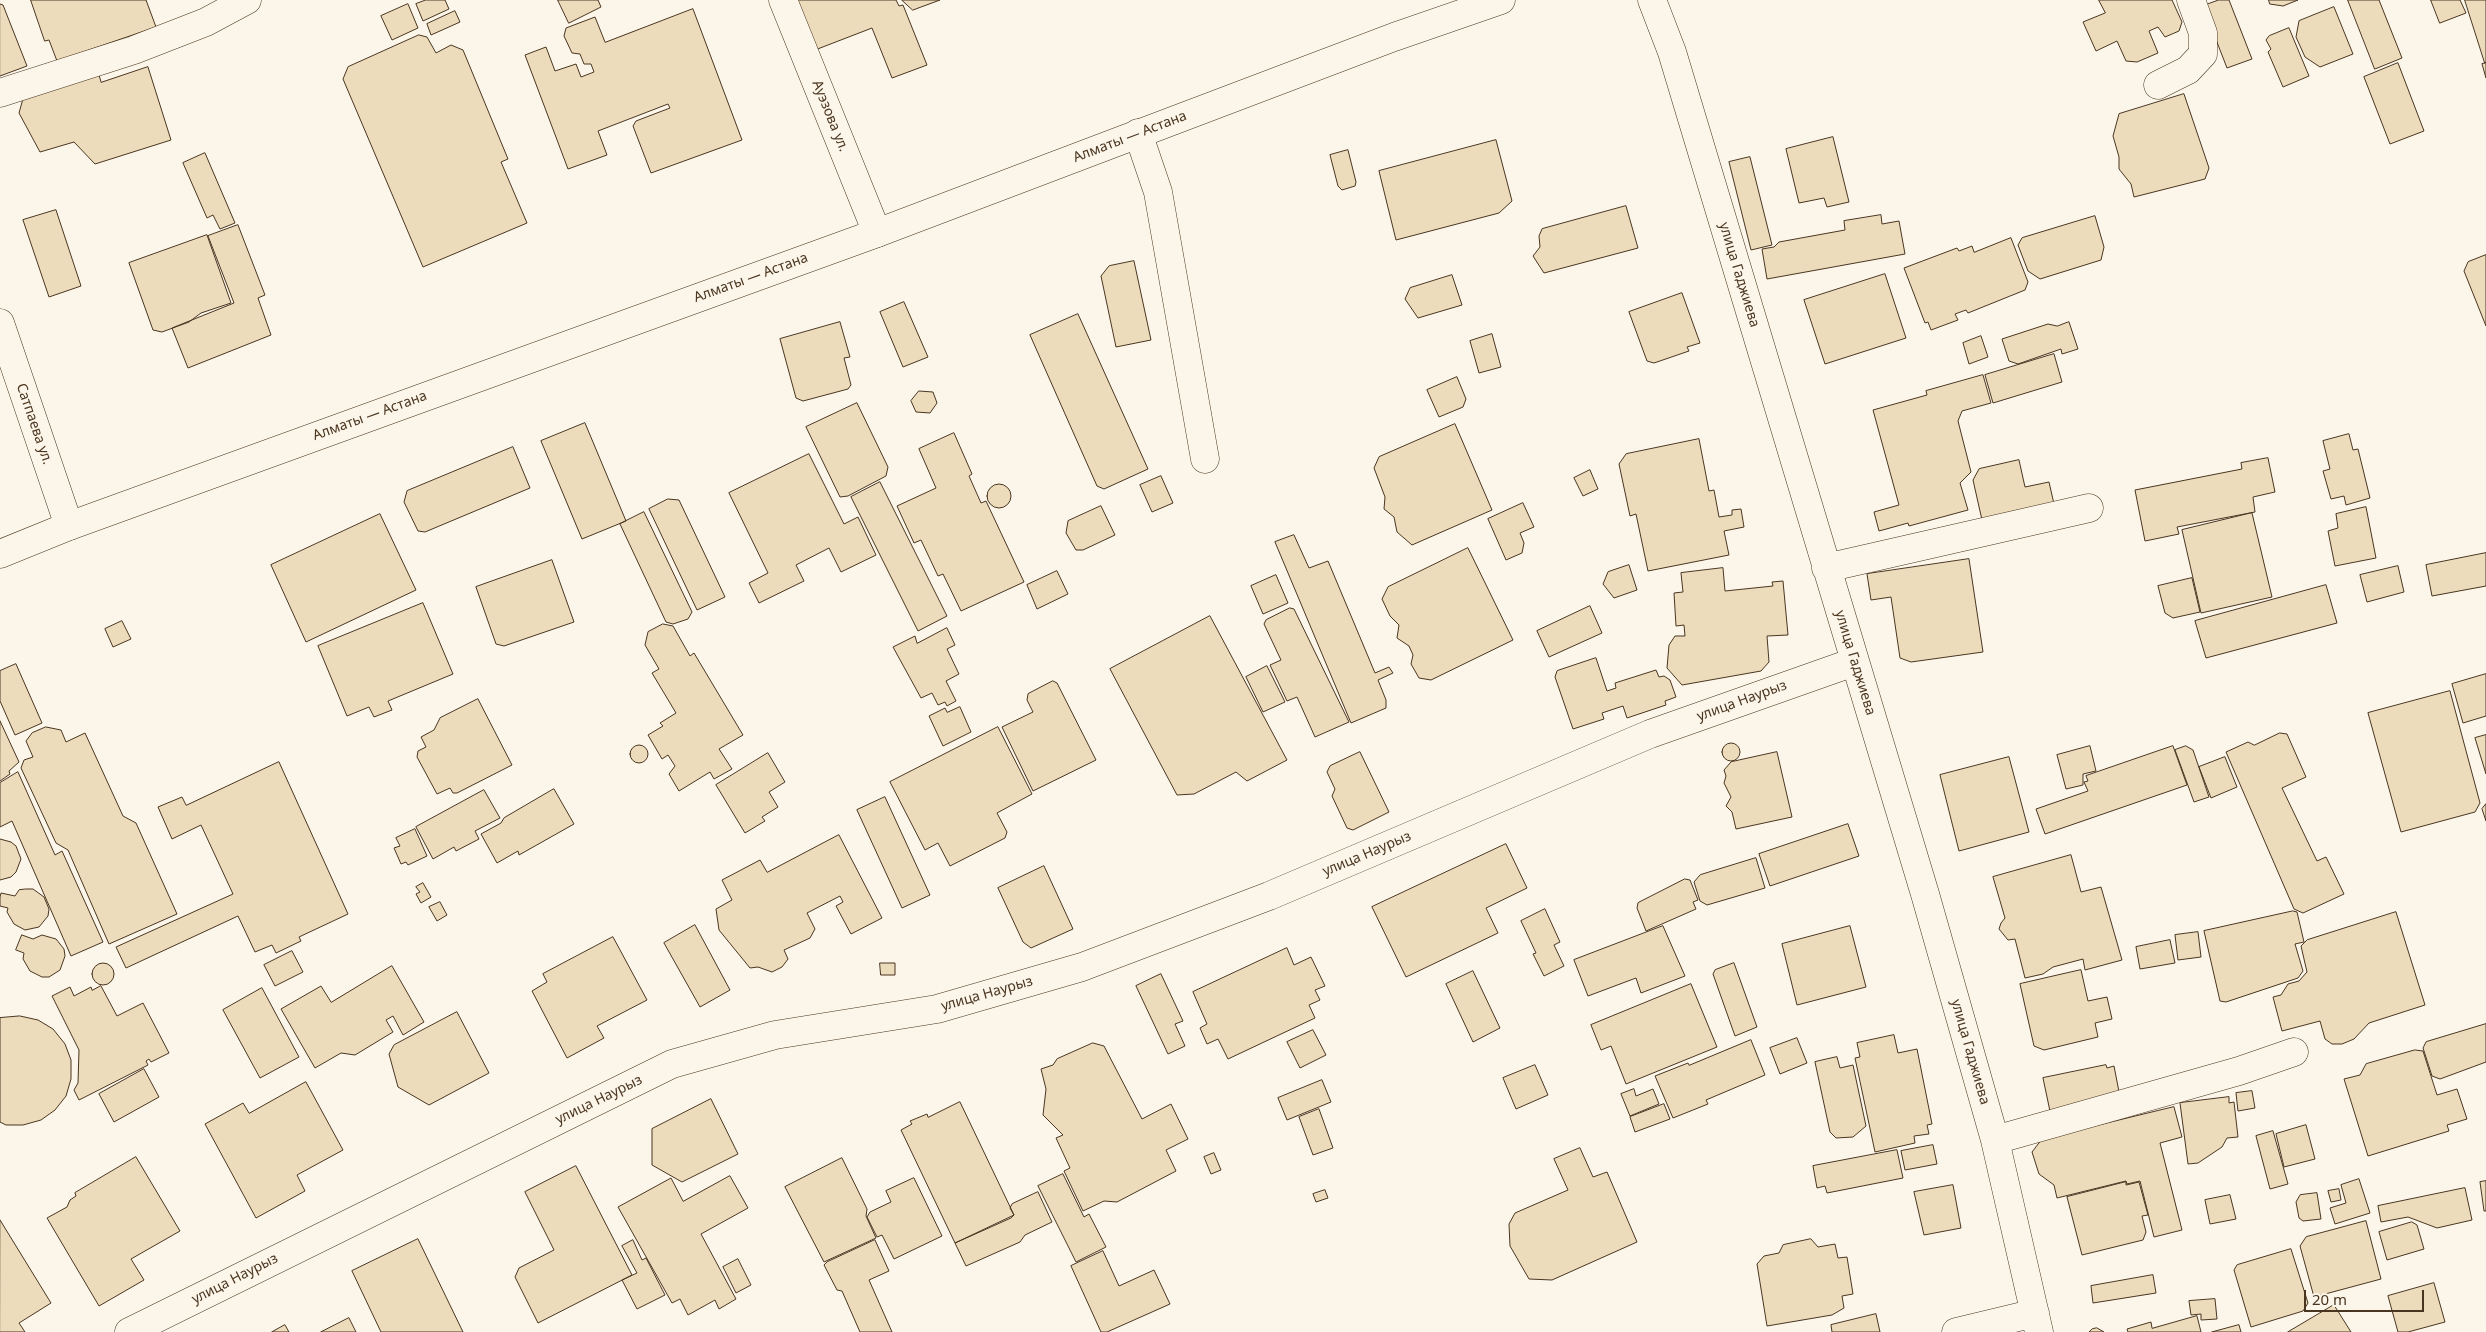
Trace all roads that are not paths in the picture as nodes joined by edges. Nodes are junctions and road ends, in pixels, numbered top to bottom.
1 (247, 0) edge
2 (783, 0) edge
3 (1501, 0) edge
4 (1652, 0) edge
5 (2191, 0) edge
6 (2158, 85) dead end
7 (0, 93) edge
8 (1138, 134) junction
9 (877, 233) junction
10 (0, 323) edge
11 (1206, 459) dead end
12 (2089, 508) dead end
13 (70, 526) junction
14 (0, 554) edge
15 (1826, 568) junction
16 (1854, 662) junction
17 (2294, 1052) dead end
18 (1995, 1140) junction
19 (2037, 1323) edge
20 (129, 1332) edge
21 (1956, 1332) edge

1 - 7 main road
2 - 9 main road, Ауэзова ул.
3 - 8 main road, Алматы — Астана
4 - 15 main road, улица Гаджиева
5 - 6 main road
8 - 9 main road, Алматы — Астана
8 - 11 main road
9 - 13 main road, Алматы — Астана
10 - 13 main road, Сатпаева ул.
12 - 15 main road
13 - 14 main road, Алматы — Астана
15 - 16 main road, улица Гаджиева
16 - 18 main road, улица Гаджиева
16 - 20 main road, улица Наурыз
17 - 18 main road
18 - 19 main road, улица Гаджиева
19 - 21 main road

